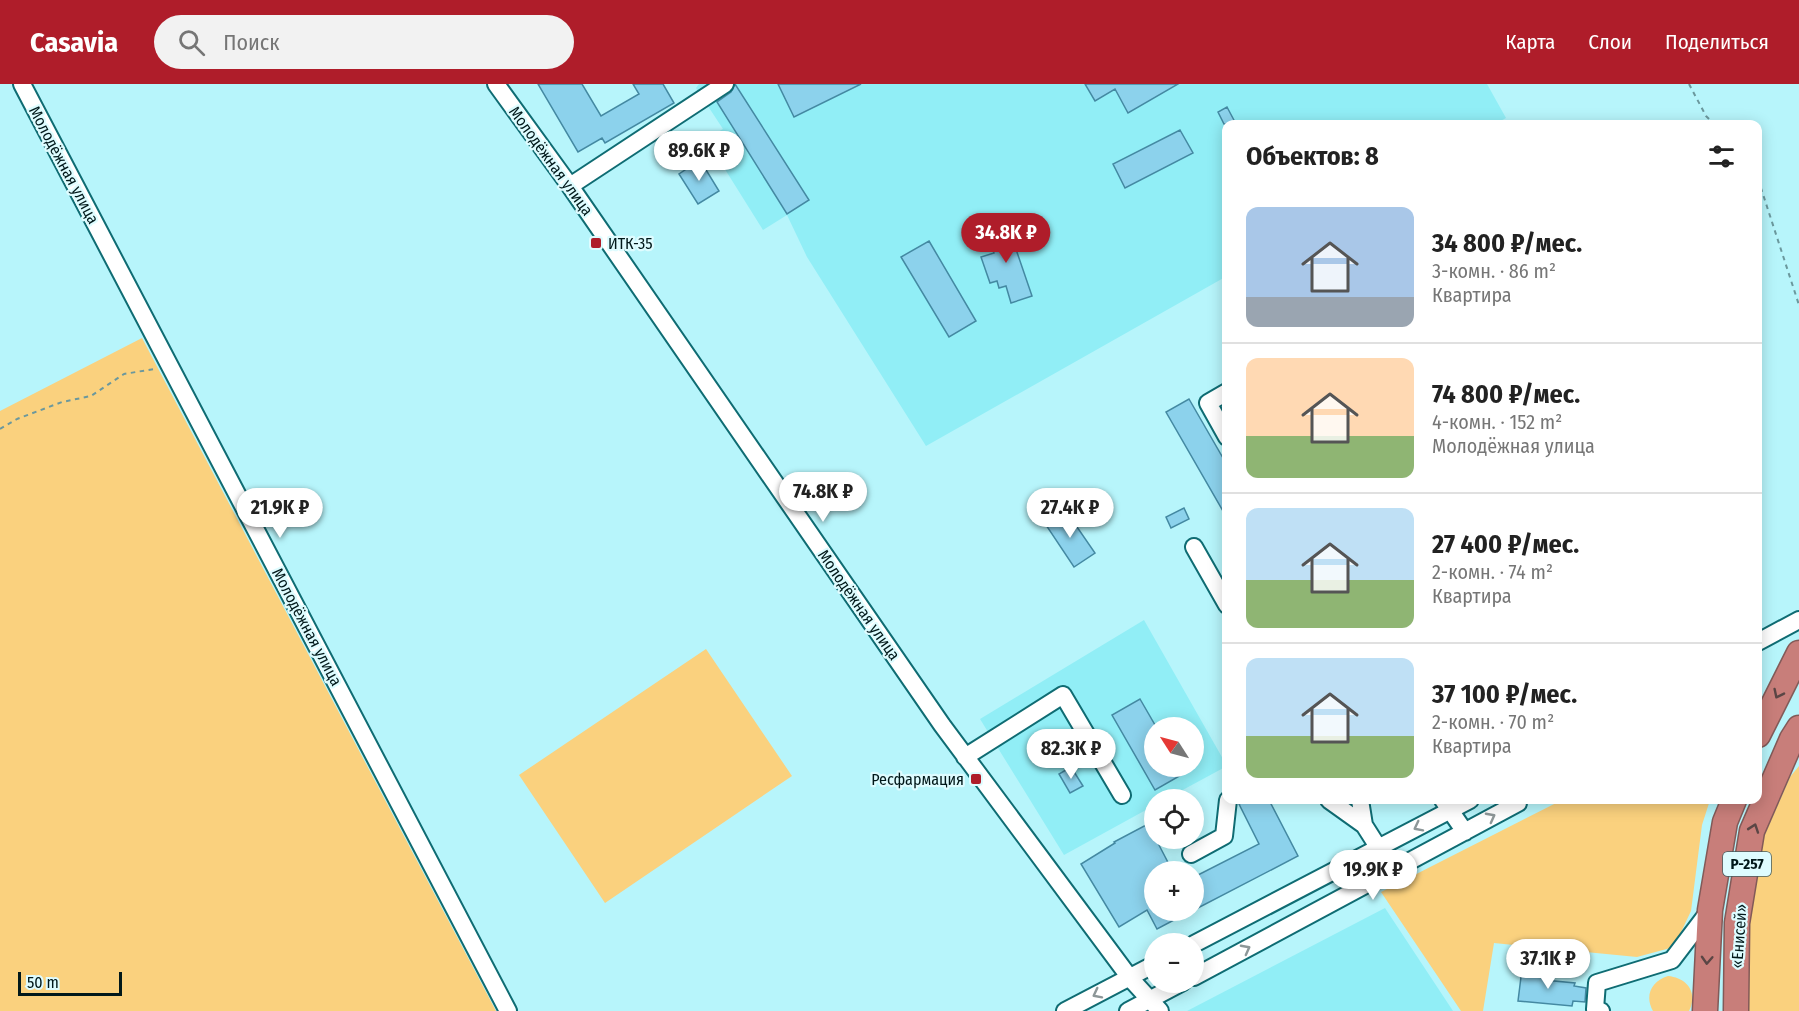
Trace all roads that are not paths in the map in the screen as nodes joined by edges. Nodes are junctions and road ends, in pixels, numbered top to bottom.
1 (22, 84) edge
2 (496, 84) edge
3 (725, 84) edge
4 (570, 186) junction
5 (1222, 395) edge
6 (1222, 428) edge
7 (1194, 547) dead end
8 (1222, 596) edge
9 (1799, 620) edge
10 (1762, 640) edge
11 (1799, 652) edge
12 (1762, 727) edge
13 (1799, 728) edge
14 (965, 757) junction
15 (1122, 795) dead end
16 (1228, 804) edge
17 (1335, 804) edge
18 (1360, 804) edge
19 (1447, 804) edge
20 (1516, 804) edge
21 (1732, 804) edge
22 (1364, 825) junction
23 (1465, 832) junction
24 (1378, 847) junction
25 (1191, 854) dead end
26 (1710, 910) junction
27 (1204, 939) edge
28 (1144, 970) edge
29 (1204, 972) edge
30 (1130, 978) junction
31 (1170, 993) edge
32 (1155, 1006) edge
33 (508, 1011) edge
34 (1065, 1011) edge
35 (1128, 1011) edge
36 (1601, 1011) edge
37 (1705, 1011) edge
38 (1736, 1011) edge

1 - 33 street, Молодёжная улица
2 - 4 street, Молодёжная улица
3 - 4 street
4 - 14 street, Молодёжная улица
5 - 6 street
7 - 8 street
9 - 10 street
11 -> 12 highway
38 -> 13 highway, «Енисей» / Р-257
14 - 15 street
14 - 30 street, Молодёжная улица
16 - 25 street
17 - 22 street
18 - 22 street
19 - 23 street
19 -> 24 street
23 -> 20 street
21 - 26 highway, «Енисей» / Р-257
22 - 24 street
29 -> 23 street
24 - 27 street
26 - 36 street
26 -> 37 highway, «Енисей» / Р-257
28 - 30 street
30 - 32 street, Молодёжная улица
30 -> 34 street
31 - 32 street
32 - 35 street

